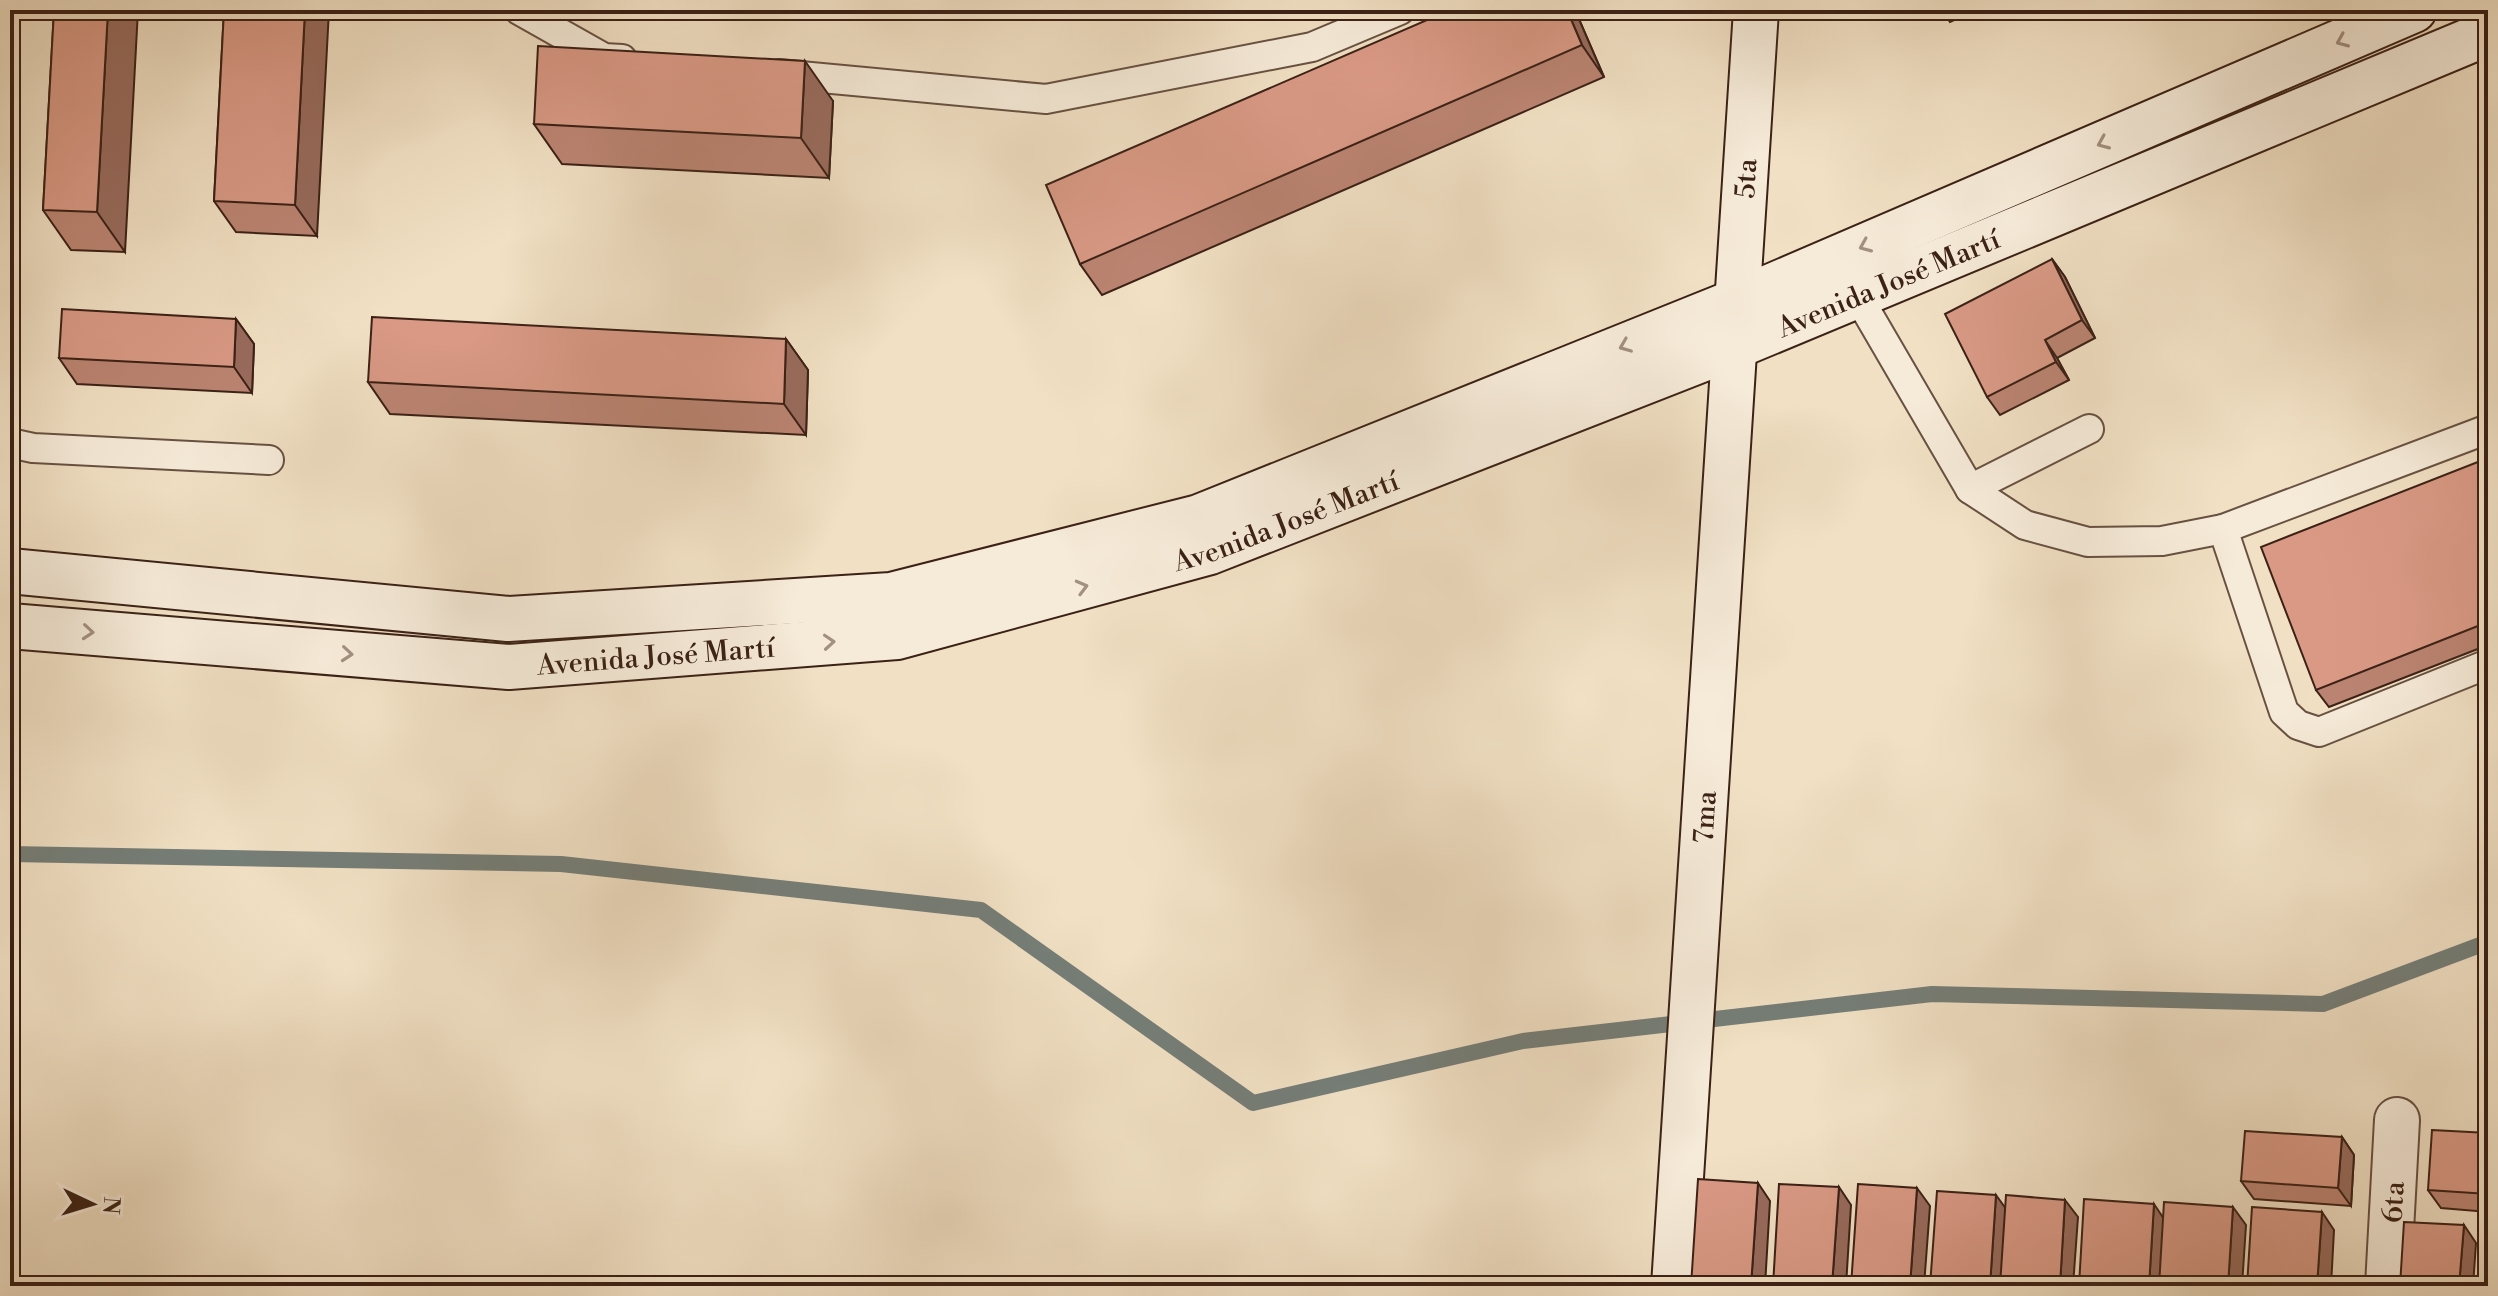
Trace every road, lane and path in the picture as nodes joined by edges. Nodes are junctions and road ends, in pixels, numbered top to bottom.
1 (519, 10) edge
2 (1400, 10) edge
3 (1756, 10) edge
4 (2414, 10) edge
5 (2488, 33) edge
6 (651, 62) edge
7 (746, 71) edge
8 (1857, 295) junction
9 (1737, 301) junction
10 (1734, 347) junction
11 (2089, 429) dead end
12 (2488, 429) edge
13 (10, 443) edge
14 (269, 460) dead end
15 (1970, 489) junction
16 (2223, 529) junction
17 (10, 571) edge
18 (10, 626) edge
19 (2488, 664) edge
20 (2397, 1120) dead end
21 (1674, 1286) edge
22 (2388, 1286) edge

1 - 6 lane
2 - 7 lane
3 - 9 main road, 5ta
4 -> 9 main road, Avenida José Martí
5 - 8 main road, Avenida José Martí
8 - 10 main road, Avenida José Martí
8 - 15 lane
9 - 10 main road, 5ta
9 -> 17 main road, Avenida José Martí
18 -> 10 main road, Avenida José Martí
10 - 21 main road, 7ma
11 - 15 lane
12 - 16 lane
13 - 14 lane
15 - 16 lane
16 - 19 lane
20 - 22 main road, 6ta

